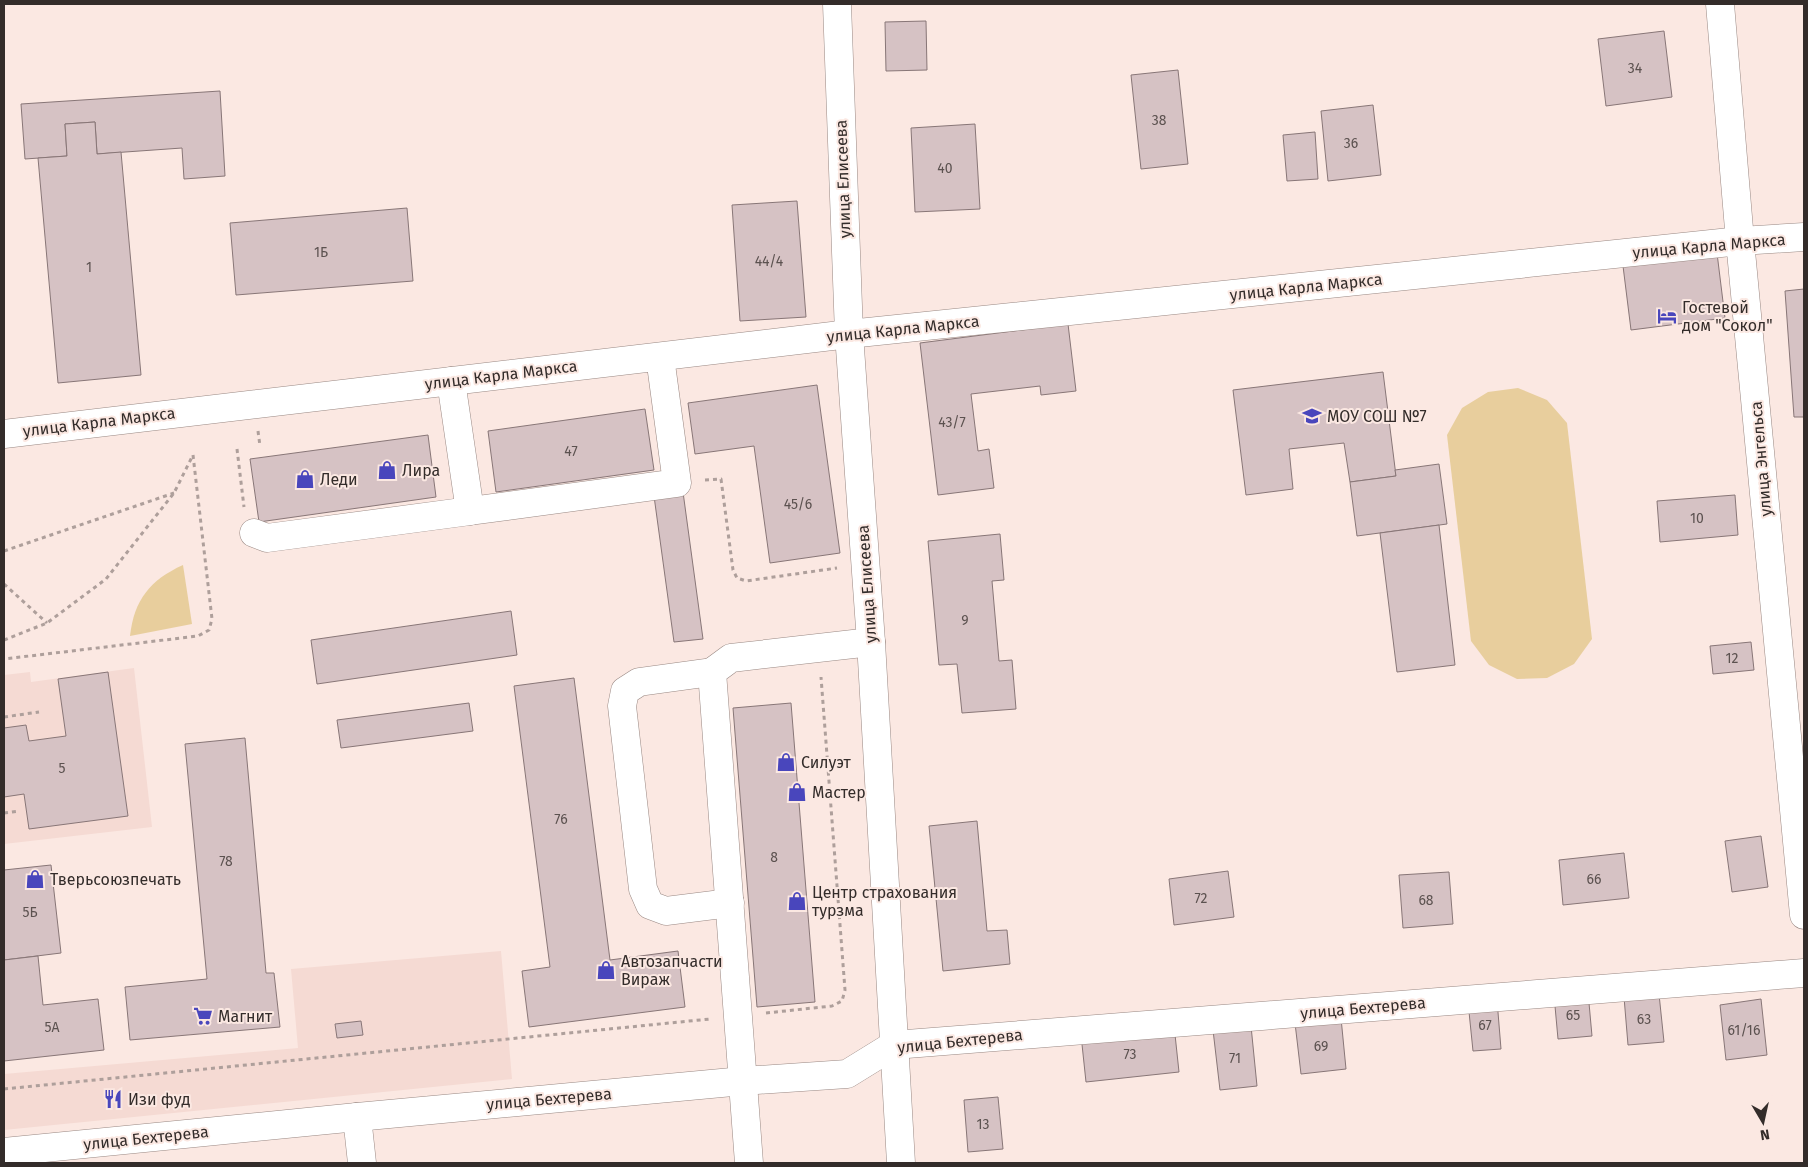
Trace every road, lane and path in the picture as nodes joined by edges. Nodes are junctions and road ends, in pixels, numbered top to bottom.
1 (837, 4) edge
2 (1720, 4) edge
3 (1804, 237) edge
4 (1740, 241) junction
5 (849, 334) junction
6 (660, 356) junction
7 (451, 381) junction
8 (4, 434) edge
9 (237, 449) dead end
10 (677, 484) junction
11 (174, 493) junction
12 (470, 511) junction
13 (254, 533) joint
14 (4, 551) edge
15 (846, 566) dead end
16 (4, 584) edge
17 (48, 623) junction
18 (4, 640) edge
19 (871, 642) junction
20 (819, 648) junction
21 (4, 659) edge
22 (712, 672) junction
23 (39, 712) dead end
24 (4, 717) edge
25 (18, 811) dead end
26 (4, 813) edge
27 (730, 903) junction
28 (1804, 915) edge
29 (1804, 973) edge
30 (738, 1016) junction
31 (894, 1045) junction
32 (743, 1081) junction
33 (4, 1089) edge
34 (357, 1117) junction
35 (4, 1152) edge
36 (362, 1163) edge
37 (749, 1163) edge
38 (901, 1163) edge

1 - 5 street, улица Елисеева
2 - 4 street, улица Энгельса
3 - 4 street, улица Карла Маркса
4 - 5 street, улица Карла Маркса
4 - 28 street, улица Энгельса
5 - 6 street, улица Карла Маркса
5 - 19 street, улица Елисеева
6 - 7 street, улица Карла Маркса
6 - 10 street
7 - 8 street, улица Карла Маркса
7 - 12 street
9 - 13 path
10 - 12 street
10 - 15 path
11 - 14 path
11 - 17 path
11 - 21 path
12 - 13 street
16 - 17 path
17 - 18 path
19 - 20 street
19 - 31 street, улица Елисеева
20 - 22 street
20 - 30 path
22 - 27 street
22 - 27 street
23 - 24 path
25 - 26 path
27 - 30 street
29 - 31 street, улица Бехтерева
30 - 32 street
30 - 33 path
31 - 32 street, улица Бехтерева
31 - 38 street, улица Елисеева
32 - 34 street, улица Бехтерева
32 - 37 street
34 - 35 street, улица Бехтерева
34 - 36 street

